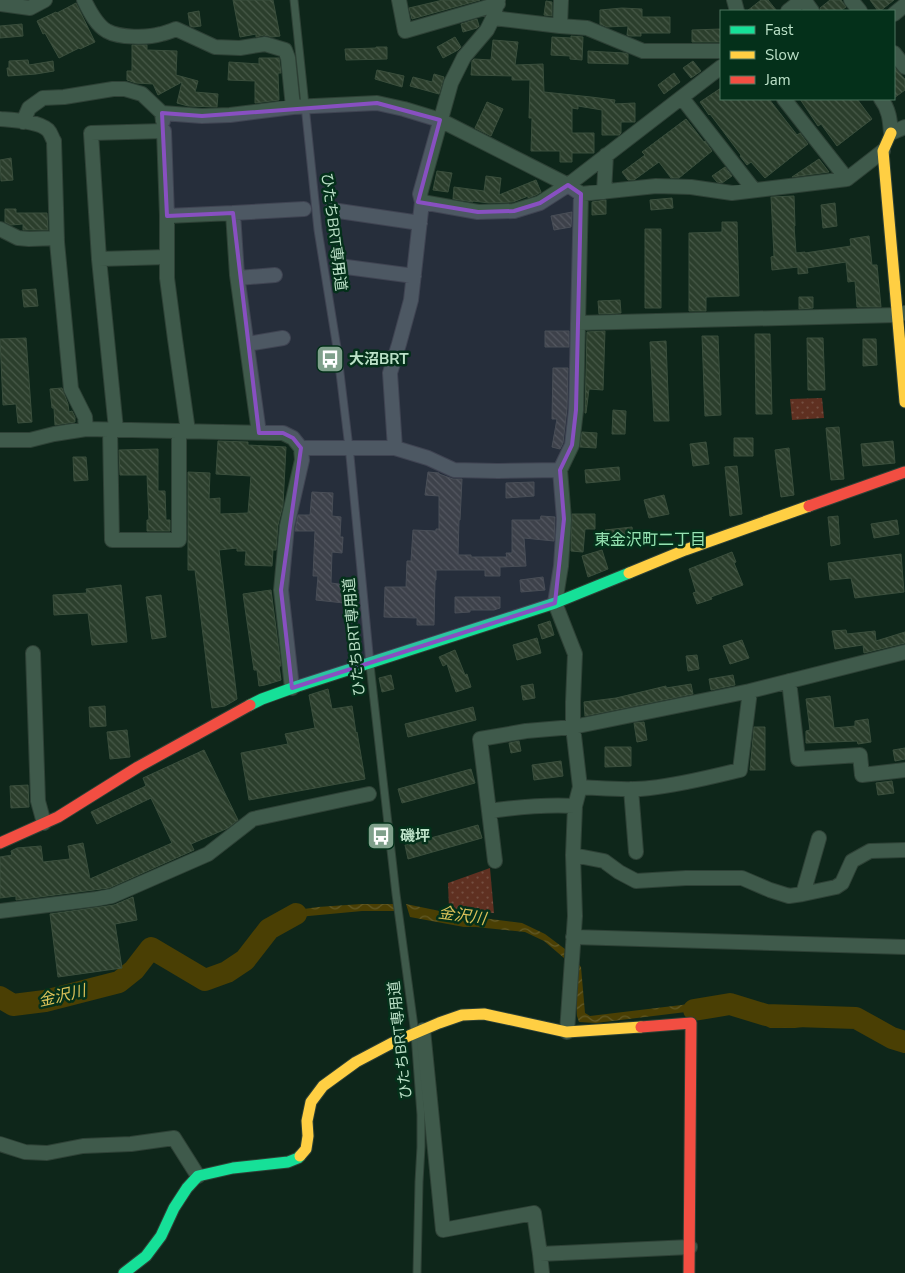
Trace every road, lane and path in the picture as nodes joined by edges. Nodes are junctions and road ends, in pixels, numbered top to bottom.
1 (84, 0) edge
2 (294, 0) edge
3 (399, 0) edge
4 (561, 0) edge
5 (803, 0) edge
6 (851, 0) edge
7 (39, 2) edge
8 (498, 2) edge
9 (0, 4) edge
10 (905, 5) edge
11 (789, 10) edge
12 (811, 10) edge
13 (859, 10) edge
14 (895, 13) edge
15 (493, 18) junction
16 (560, 26) junction
17 (720, 51) edge
18 (895, 55) edge
19 (720, 67) edge
20 (905, 68) edge
21 (682, 98) junction
22 (785, 100) edge
23 (882, 100) edge
24 (299, 107) junction
25 (162, 113) junction
26 (0, 119) edge
27 (440, 120) junction
28 (23, 122) junction
29 (905, 127) edge
30 (164, 131) junction
31 (891, 133) junction
32 (883, 151) junction
33 (606, 155) junction
34 (847, 179) junction
35 (568, 185) junction
36 (754, 190) junction
37 (604, 192) junction
38 (581, 194) junction
39 (422, 202) junction
40 (304, 209) dead end
41 (332, 210) dead end
42 (233, 213) junction
43 (167, 216) junction
44 (420, 223) junction
45 (0, 229) edge
46 (57, 238) junction
47 (167, 257) junction
48 (99, 259) junction
49 (339, 266) dead end
50 (275, 275) dead end
51 (414, 276) junction
52 (238, 278) junction
53 (901, 314) edge
54 (578, 323) junction
55 (283, 338) dead end
56 (247, 344) junction
57 (905, 402) edge
58 (86, 429) junction
59 (113, 429) junction
60 (184, 431) junction
61 (259, 433) junction
62 (0, 440) edge
63 (349, 447) junction
64 (301, 448) junction
65 (395, 448) junction
66 (560, 470) junction
67 (905, 472) edge
68 (555, 603) junction
69 (905, 652) edge
70 (34, 653) dead end
71 (370, 663) junction
72 (789, 681) junction
73 (292, 688) junction
74 (750, 691) junction
75 (573, 727) junction
76 (905, 770) edge
77 (580, 787) junction
78 (631, 789) junction
79 (369, 794) dead end
80 (575, 806) junction
81 (489, 811) junction
82 (44, 824) junction
83 (819, 838) dead end
84 (0, 843) edge
85 (905, 850) edge
86 (636, 852) dead end
87 (572, 855) junction
88 (495, 861) dead end
89 (803, 894) junction
90 (0, 911) edge
91 (573, 937) junction
92 (905, 947) edge
93 (568, 1026) junction
94 (419, 1032) junction
95 (0, 1144) edge
96 (198, 1176) junction
97 (690, 1247) junction
98 (540, 1254) junction
99 (124, 1273) edge
100 (416, 1273) edge
101 (542, 1273) edge
102 (690, 1273) edge

1 - 24 street
2 - 24 lane, ひたちBRT専用道
3 - 8 street
4 - 16 street
5 - 11 street
5 - 12 street
6 - 13 street
7 - 9 street
8 - 15 street
10 - 14 street
15 - 16 street
15 - 27 street
16 - 17 street
18 - 20 street
19 - 21 street
21 - 33 street
21 - 36 street
22 - 34 street
23 - 31 street
24 - 25 street
24 - 27 street
24 - 63 lane, ひたちBRT専用道
25 - 28 street
25 - 30 street
26 - 28 street
27 - 35 street
27 - 39 street
28 - 46 street
29 - 31 street
30 - 43 street
30 - 48 street
31 - 32 street
32 - 34 street
32 - 53 street
33 - 35 street
33 - 37 street
34 - 36 street
35 - 38 street
35 - 39 street
36 - 37 street
37 - 38 street
38 - 54 street
39 - 44 street
40 - 42 street
41 - 44 street
42 - 43 street
42 - 52 street
43 - 47 street
44 - 51 street
45 - 46 street
46 - 58 street
47 - 48 street
47 - 60 street
48 - 59 street
49 - 51 street
50 - 52 street
51 - 65 street
52 - 56 street
53 - 54 street
53 - 57 street
54 - 66 street
55 - 56 street
56 - 61 street
58 - 59 street
58 - 62 street
59 - 60 street
59 - 60 street
60 - 61 street
61 - 64 street
63 - 64 street
63 - 65 street
63 - 71 lane, ひたちBRT専用道
64 - 73 street
65 - 66 street
66 - 68 street
67 - 68 street
68 - 71 street
68 - 75 street
69 - 72 street
70 - 82 street
71 - 73 street
71 - 94 lane, ひたちBRT専用道
72 - 74 street
72 - 76 street
73 - 82 street
74 - 75 street
74 - 78 street
75 - 77 street
75 - 81 street
77 - 78 street
77 - 80 street
78 - 86 street
79 - 90 street
80 - 81 street
80 - 87 street
81 - 88 street
82 - 84 street
83 - 89 street
85 - 89 street
87 - 89 street
87 - 91 street
91 - 92 street
91 - 93 street
93 - 94 street
93 - 97 street
94 - 96 street
94 - 98 street
94 - 100 lane, ひたちBRT専用道
95 - 96 street
96 - 99 street
97 - 98 street
97 - 102 street
98 - 101 street

